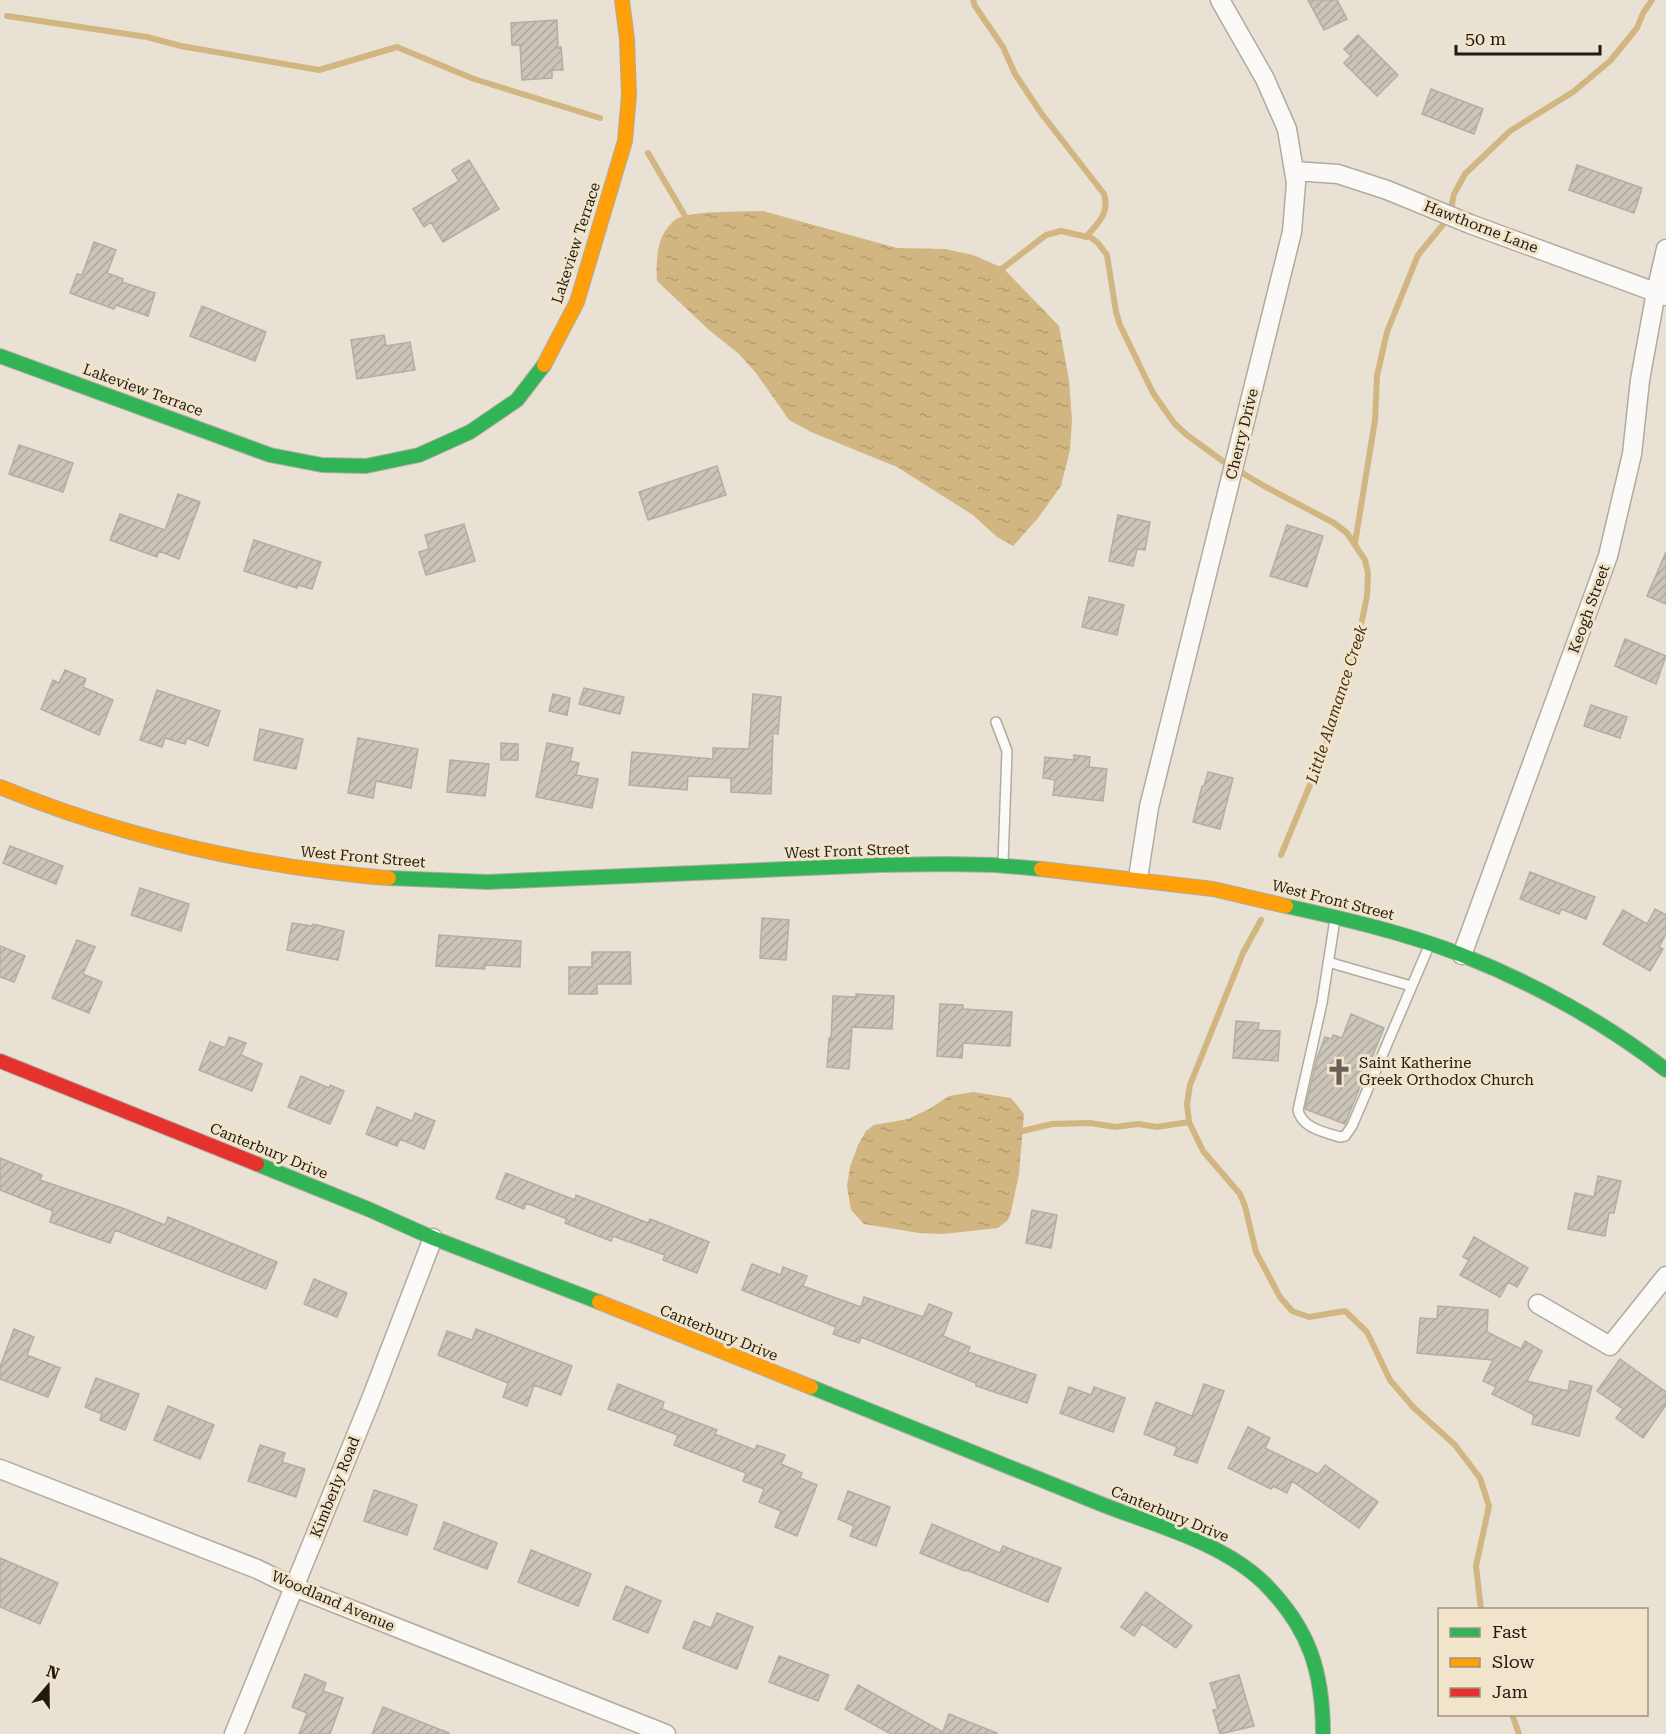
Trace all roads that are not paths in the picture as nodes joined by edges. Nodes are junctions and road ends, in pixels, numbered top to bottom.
1 (622, 0) edge
2 (1220, 0) edge
3 (1294, 171) junction
4 (1666, 249) edge
5 (1661, 294) edge
6 (0, 356) edge
7 (996, 722) dead end
8 (0, 787) edge
9 (1002, 866) junction
10 (1138, 879) junction
11 (1335, 917) junction
12 (1430, 944) junction
13 (1462, 955) junction
14 (1328, 962) junction
15 (1412, 986) junction
16 (0, 1061) edge
17 (1666, 1070) edge
18 (433, 1238) junction
19 (1666, 1276) edge
20 (1538, 1304) dead end
21 (0, 1469) edge
22 (294, 1587) junction
23 (234, 1734) edge
24 (666, 1734) edge
25 (1323, 1734) edge

1 - 6 street, Lakeview Terrace
2 - 3 street, Cherry Drive
3 - 5 street, Hawthorne Lane
3 - 10 street, Cherry Drive
4 - 5 street, Keogh Street
5 - 13 street, Keogh Street
7 - 9 lane
8 - 9 street, West Front Street
9 - 10 street, West Front Street
10 - 11 street, West Front Street
11 - 12 street, West Front Street
11 - 14 lane
12 - 13 street, West Front Street
12 - 15 lane
13 - 17 street, West Front Street
14 - 15 lane
14 - 15 lane
16 - 18 street, Canterbury Drive
18 - 22 street, Kimberly Road
18 - 25 street, Canterbury Drive
19 - 20 street
21 - 22 street, Woodland Avenue
22 - 23 street, Kimberly Road
22 - 24 street, Woodland Avenue

